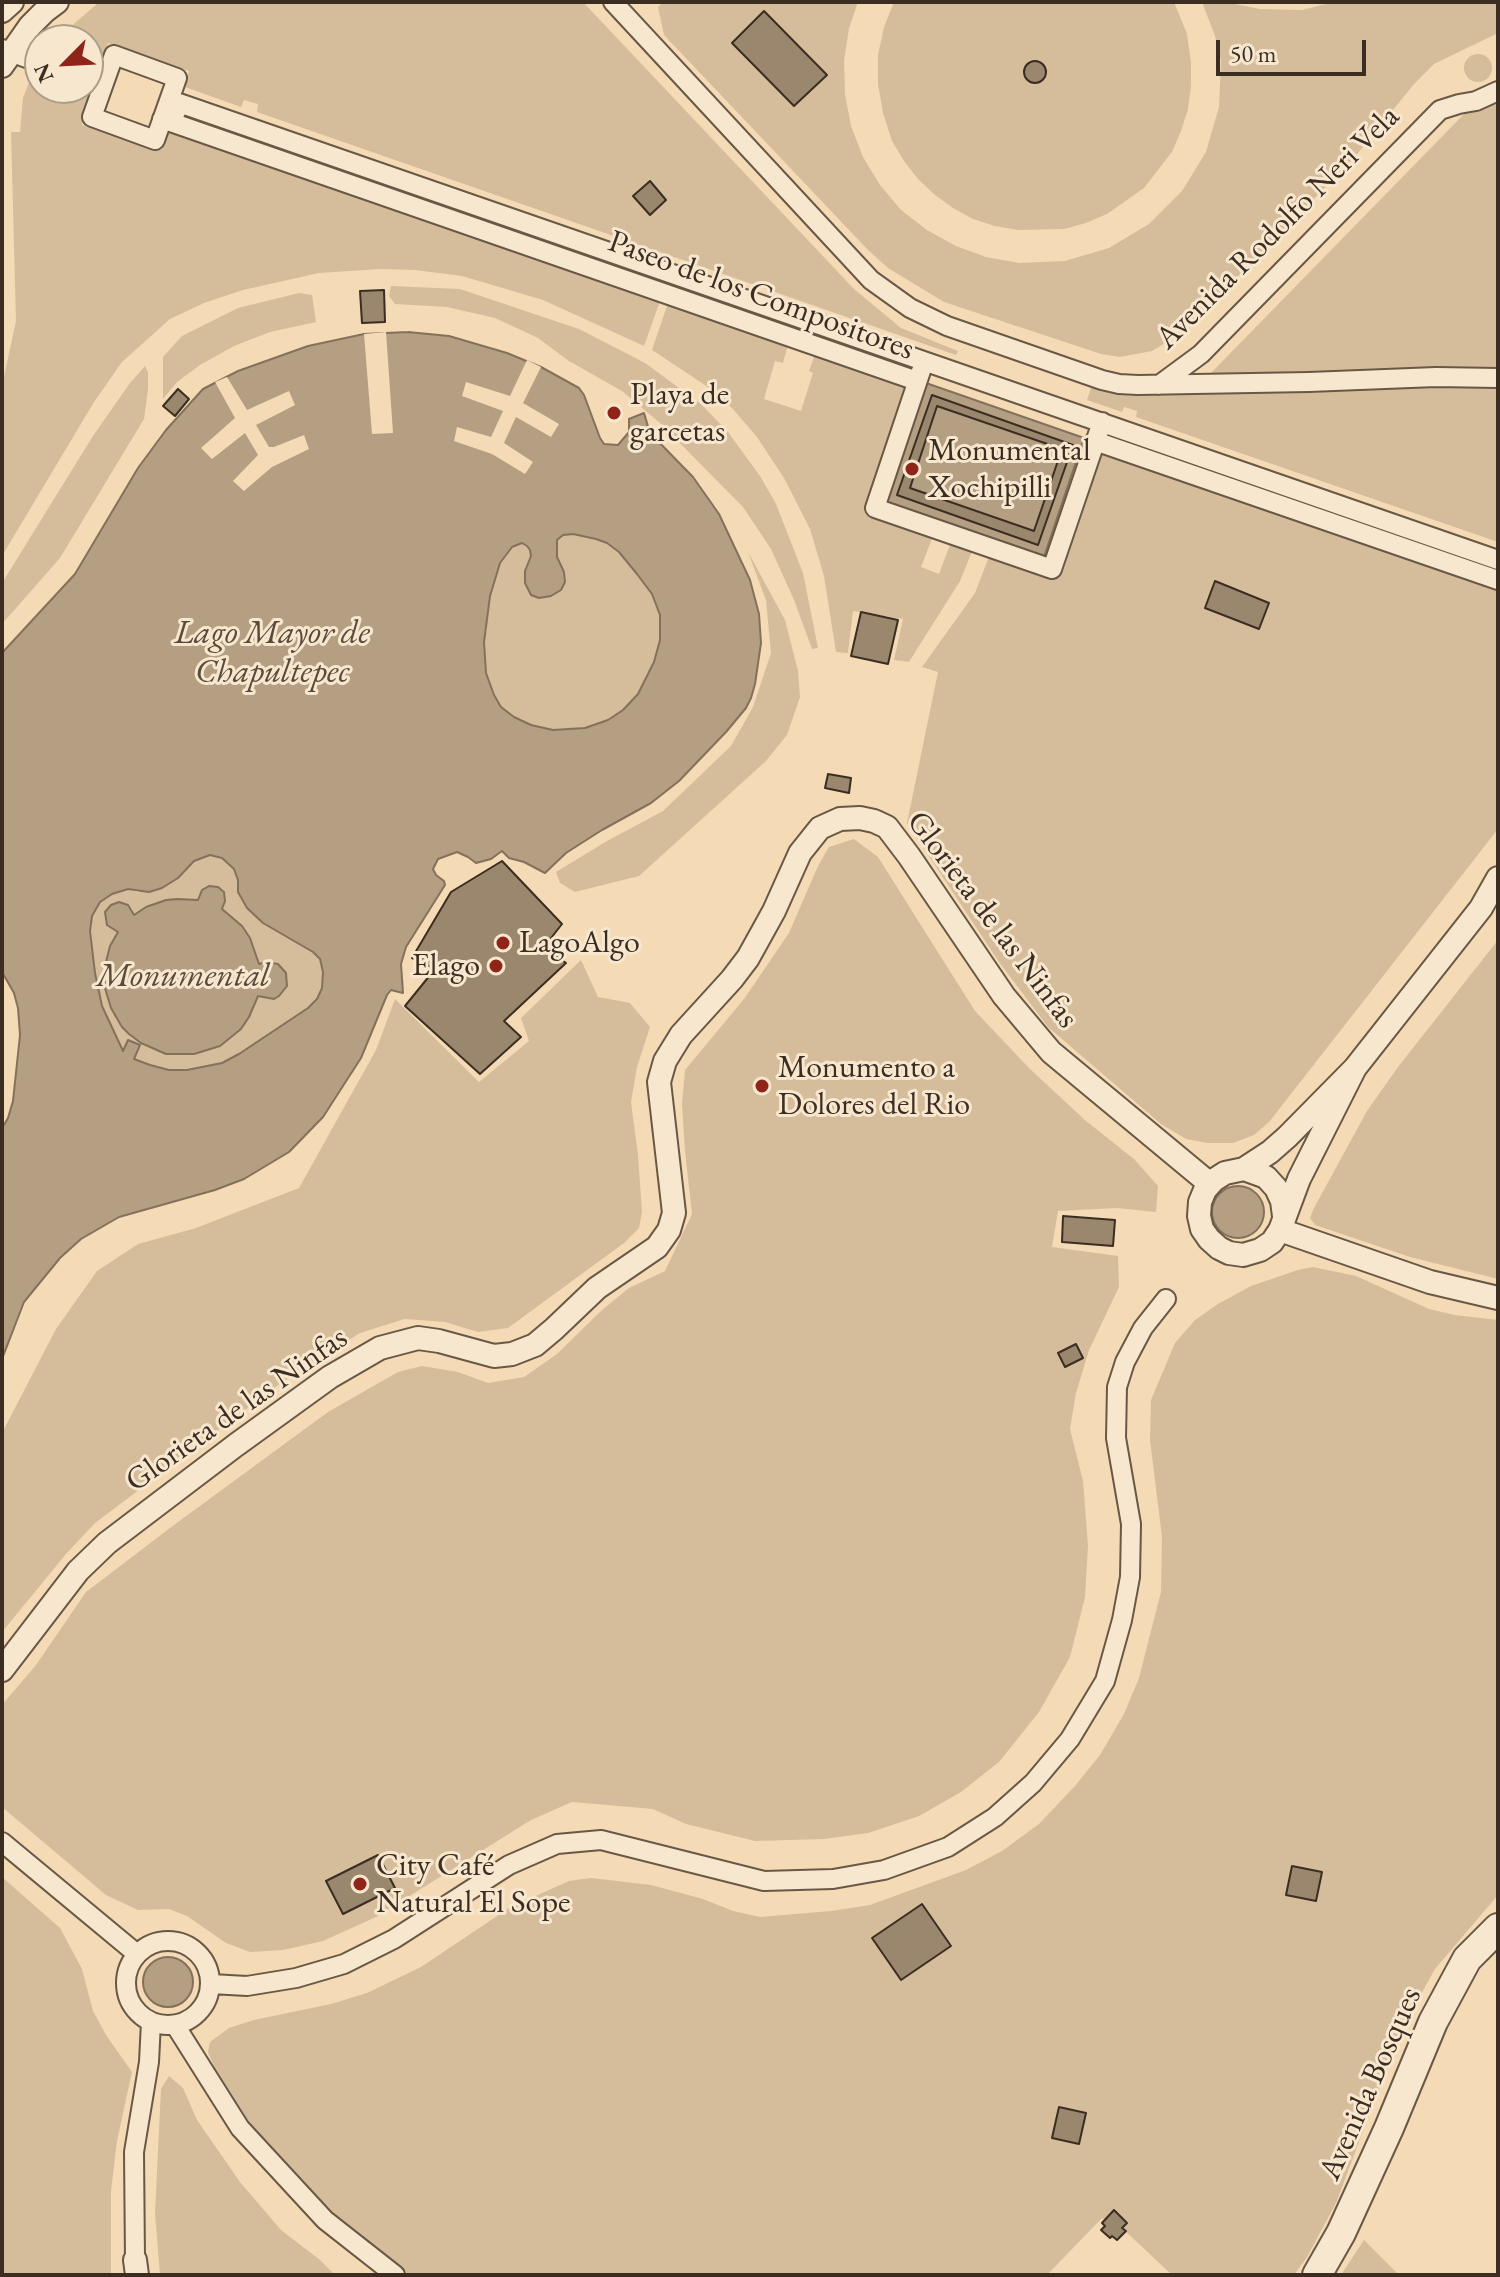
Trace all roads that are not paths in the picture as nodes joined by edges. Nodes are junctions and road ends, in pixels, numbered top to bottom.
1 (12, 2) edge
2 (57, 2) edge
3 (613, 2) edge
4 (2, 11) edge
5 (5, 56) edge
6 (104, 70) edge
7 (1498, 91) edge
8 (93, 104) edge
9 (164, 114) junction
10 (924, 361) junction
11 (1498, 378) edge
12 (917, 381) junction
13 (1159, 385) junction
14 (1102, 422) junction
15 (1095, 441) junction
16 (1498, 560) edge
17 (1498, 580) edge
18 (1498, 878) edge
19 (1490, 901) edge
20 (1355, 1068) junction
21 (1244, 1169) junction
22 (1210, 1184) junction
23 (1282, 1223) junction
24 (1498, 1298) edge
25 (1166, 1299) dead end
26 (2, 1670) edge
27 (2, 1842) edge
28 (1498, 1928) edge
29 (137, 1954) junction
30 (211, 1984) junction
31 (151, 2022) junction
32 (175, 2025) junction
33 (136, 2268) edge
34 (395, 2275) edge
35 (1317, 2275) edge

1 - 4 street
2 - 5 street
3 - 13 street, Avenida Rodolfo Neri Vela
6 - 9 street
7 - 13 street, Avenida Rodolfo Neri Vela
8 - 9 street
9 - 10 street, Paseo de los Compositores
9 - 12 street, Paseo de los Compositores
10 - 12 street
10 - 14 street, Paseo de los Compositores
11 - 13 street
12 - 15 street, Paseo de los Compositores
14 - 15 street
14 - 16 street, Paseo de los Compositores
15 - 17 street
18 - 19 street
19 - 20 street
20 - 21 street
20 - 23 street
21 - 22 street
21 - 23 street
22 - 23 street
22 - 26 street, Glorieta de las Ninfas
23 - 24 street
25 - 30 street
27 - 29 street
28 - 35 street, Avenida Bosques
29 - 30 street
29 - 31 street
30 - 32 street
31 - 32 street
31 - 33 street
32 - 34 street

